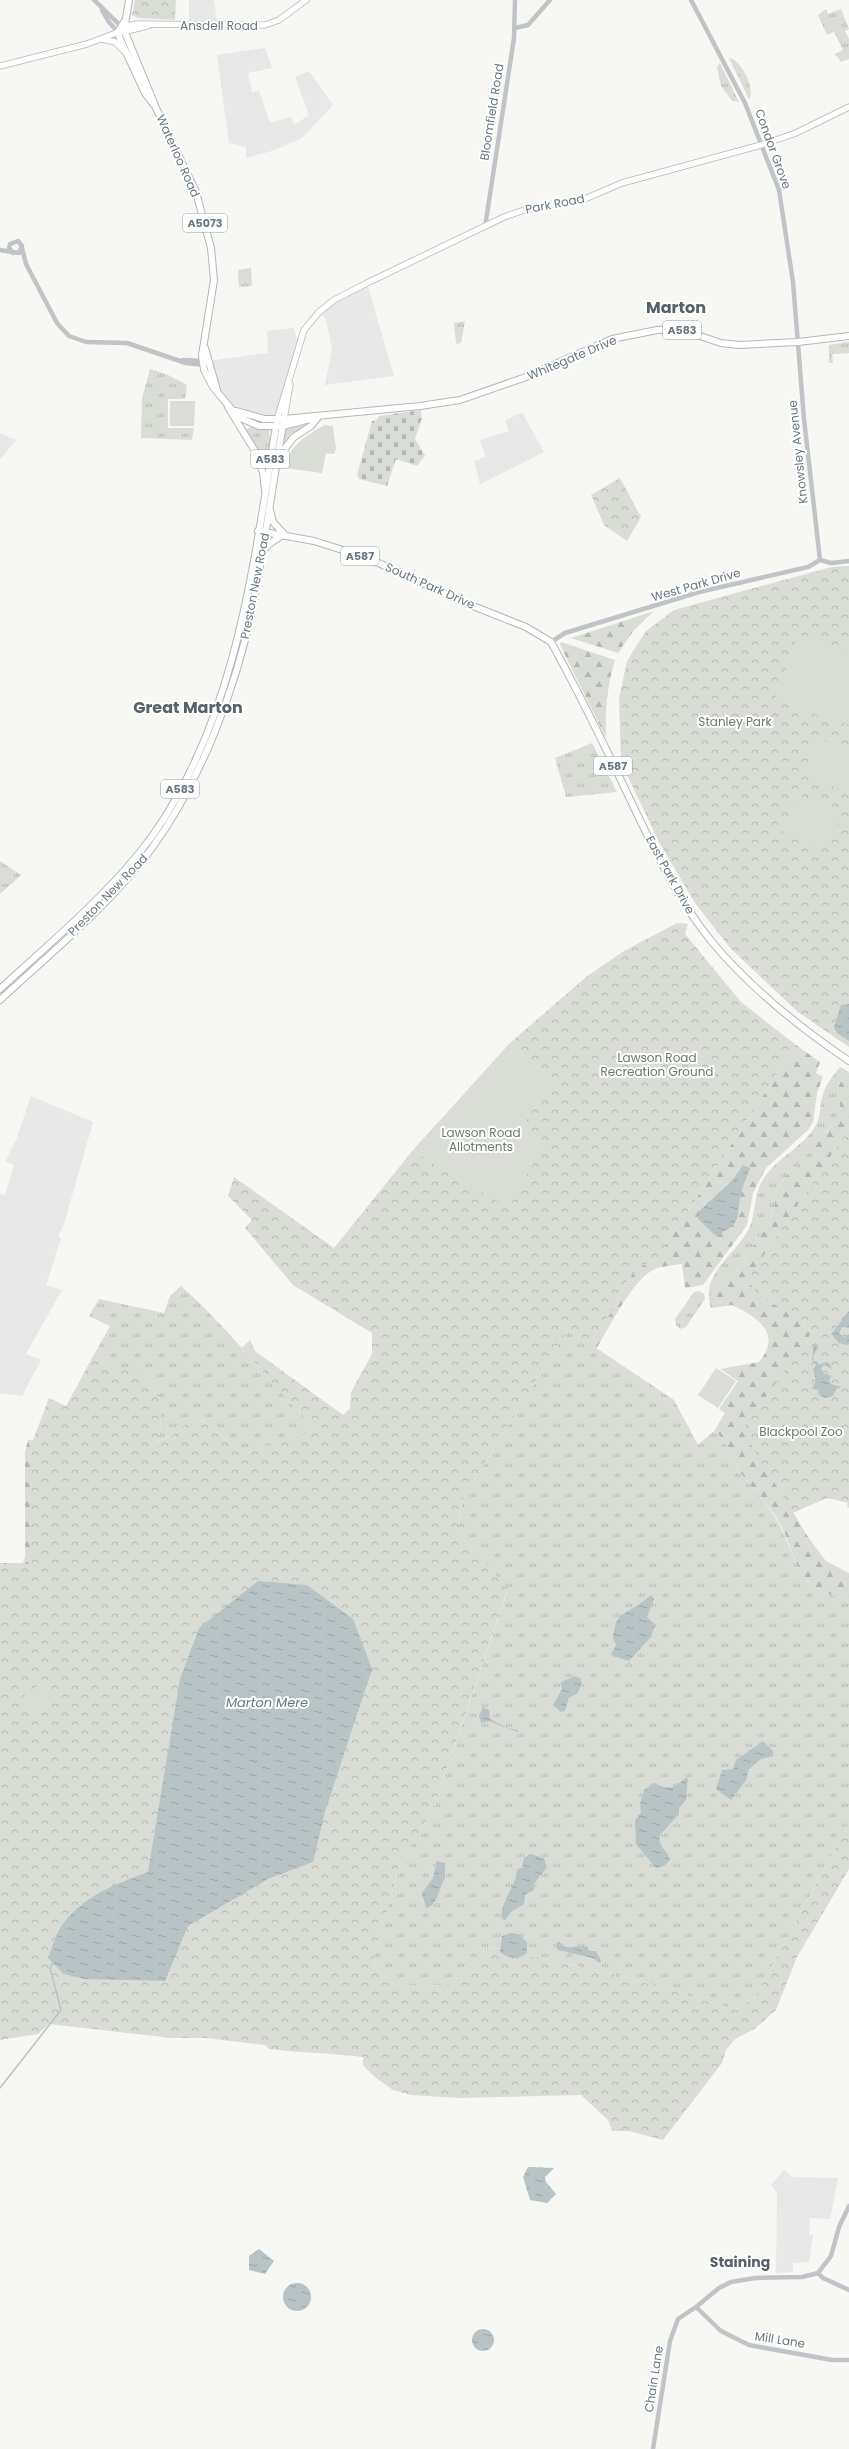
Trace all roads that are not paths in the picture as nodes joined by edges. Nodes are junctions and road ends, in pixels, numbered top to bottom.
1 (94, 0) edge
2 (129, 0) edge
3 (306, 0) edge
4 (515, 0) edge
5 (550, 0) edge
6 (691, 0) edge
7 (515, 28) junction
8 (121, 29) junction
9 (101, 39) junction
10 (127, 54) junction
11 (0, 66) edge
12 (156, 108) junction
13 (849, 108) edge
14 (761, 145) junction
15 (485, 227) junction
16 (10, 244) junction
17 (22, 248) junction
18 (0, 249) edge
19 (14, 253) junction
20 (26, 264) junction
21 (849, 336) edge
22 (798, 342) junction
23 (205, 363) junction
24 (227, 404) junction
25 (319, 416) junction
26 (280, 423) junction
27 (277, 458) junction
28 (265, 490) junction
29 (269, 508) junction
30 (262, 531) junction
31 (284, 534) junction
32 (262, 552) junction
33 (820, 560) junction
34 (849, 561) edge
35 (551, 642) junction
36 (0, 989) edge
37 (0, 1000) edge
38 (849, 1061) edge
39 (849, 2206) edge
40 (818, 2273) junction
41 (849, 2290) edge
42 (696, 2307) junction
43 (849, 2360) edge
44 (653, 2449) edge

1 - 8 street
2 - 8 main road, Waterloo Road / A5073
3 - 8 main road, Ansdell Road
4 - 7 street, Bloomfield Road
5 - 7 street
6 - 14 street, Condor Grove
7 - 15 street, Bloomfield Road
8 - 9 main road, Ansdell Road
8 - 10 main road, Waterloo Road / A5073
8 - 12 main road, Waterloo Road
9 - 10 main road
9 - 11 main road, Ansdell Road
10 - 12 main road, Waterloo Road / A5073
12 - 23 main road, Waterloo Road / A5073
13 - 14 main road, Park Road
14 - 15 main road, Park Road
14 - 22 street, Condor Grove
15 - 26 main road, Park Road
16 - 17 street
16 - 18 street
16 - 19 street
17 - 19 street
17 - 20 street
18 - 19 street
19 - 20 street
20 - 23 street
21 - 22 main road, Whitegate Drive / A583
22 - 25 main road, Whitegate Drive / A583
22 - 33 street, Knowsley Avenue
23 - 24 main road
24 - 26 main road
24 - 28 main road, Preston New Road
25 - 26 main road, Whitegate Drive / A583
25 - 27 main road
26 - 27 main road, Preston New Road / A583
26 - 28 main road, Preston New Road / A583
27 - 29 main road, Preston New Road / A583
28 - 30 main road, Preston New Road / A583
29 - 30 main road, Preston New Road / A583
29 - 31 main road
30 - 31 main road, South Park Drive / A587
30 - 32 main road, Preston New Road / A583
30 - 36 main road, Preston New Road / A583
31 - 32 main road
31 - 35 main road, South Park Drive / A587
32 - 37 main road, Preston New Road / A583
33 - 34 street
33 - 35 street, West Park Drive
35 - 38 main road, East Park Drive / A587
39 - 40 street
40 - 41 street
40 - 42 street
42 - 43 street, Mill Lane
42 - 44 street, Chain Lane

